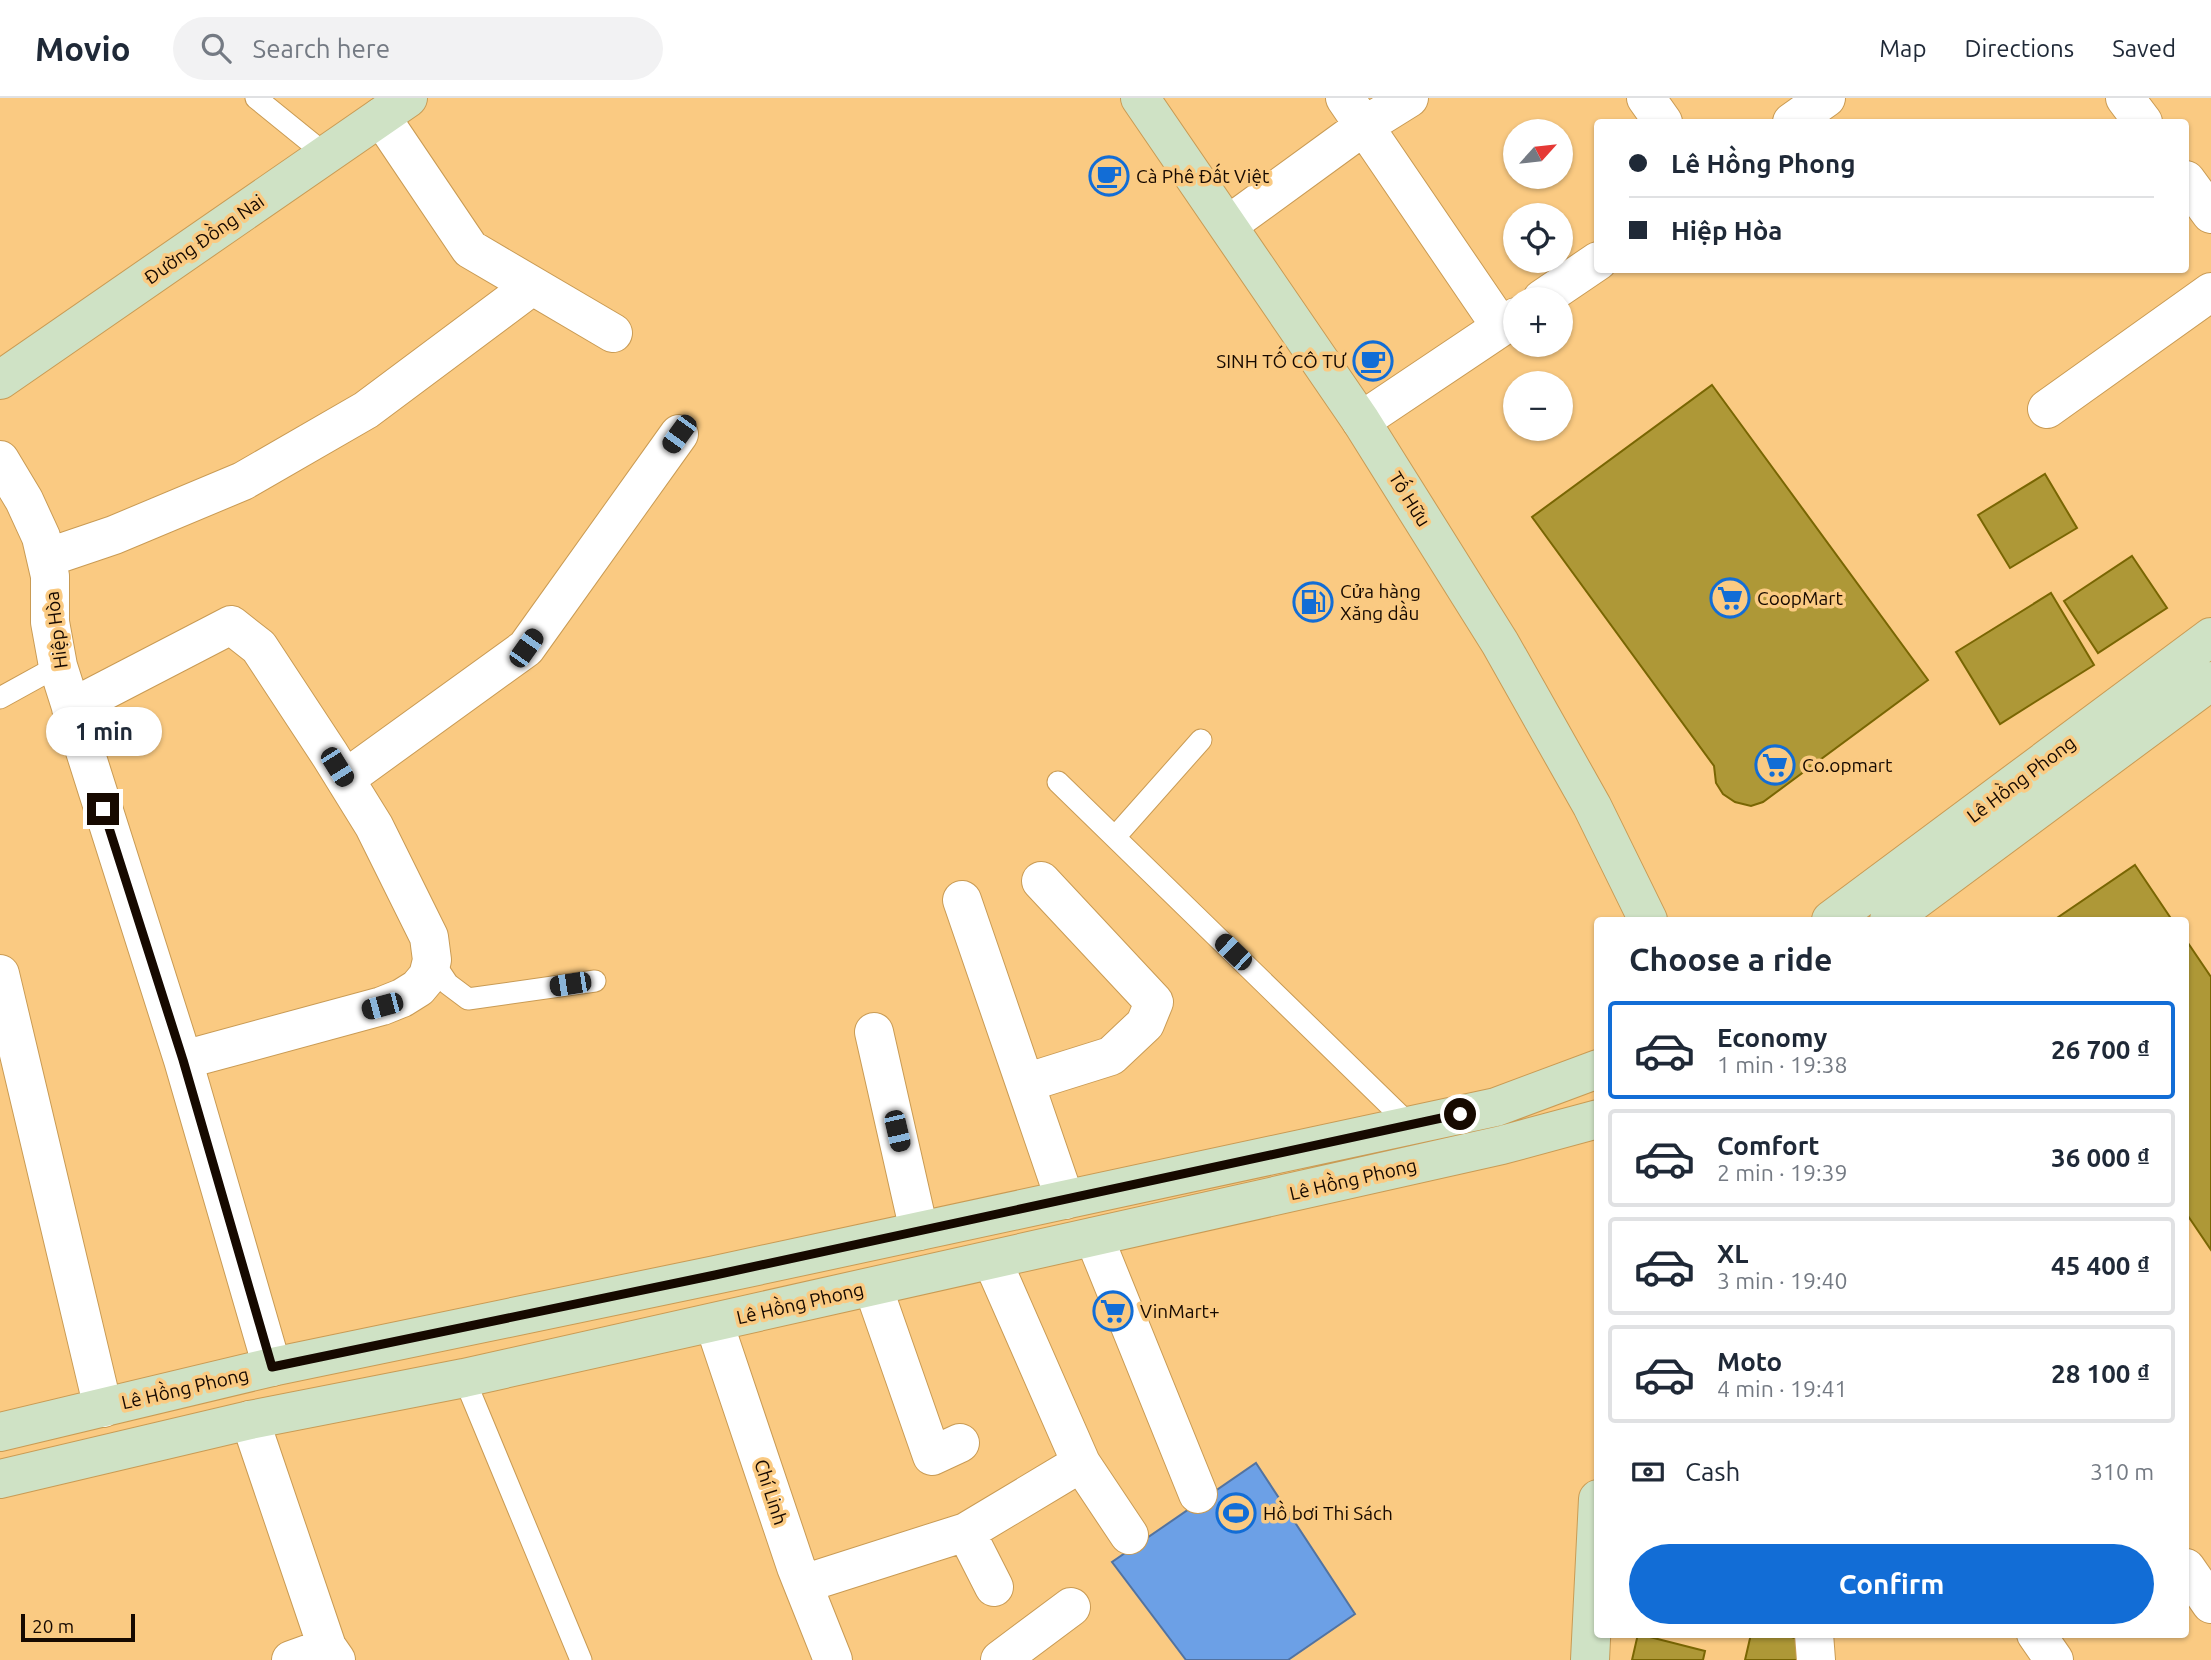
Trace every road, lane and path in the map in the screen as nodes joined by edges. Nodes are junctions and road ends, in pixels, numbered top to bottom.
1 (256, 98) edge
2 (1140, 98) edge
3 (1409, 98) edge
4 (1646, 98) edge
5 (1776, 98) edge
6 (1826, 98) edge
7 (395, 107) edge
8 (1355, 112) edge
9 (1660, 119) edge
10 (1790, 119) edge
11 (1796, 119) edge
12 (325, 154) junction
13 (2189, 184) edge
14 (2211, 214) edge
15 (1228, 225) junction
16 (1594, 264) edge
17 (532, 286) junction
18 (1560, 287) edge
19 (2211, 292) edge
20 (1503, 315) edge
21 (1503, 325) edge
22 (613, 333) dead end
23 (0, 380) edge
24 (2047, 410) dead end
25 (1361, 421) junction
26 (679, 434) dead end
27 (0, 460) edge
28 (46, 558) junction
29 (2211, 636) edge
30 (58, 666) junction
31 (2211, 681) edge
32 (0, 698) edge
33 (71, 708) junction
34 (1201, 740) dead end
35 (345, 779) junction
36 (1058, 782) dead end
37 (1115, 837) junction
38 (1041, 881) dead end
39 (962, 900) dead end
40 (1647, 917) edge
41 (1835, 917) edge
42 (1893, 917) edge
43 (432, 960) junction
44 (0, 974) edge
45 (595, 981) dead end
46 (874, 1032) dead end
47 (183, 1060) junction
48 (1594, 1070) edge
49 (1025, 1083) junction
50 (1594, 1120) edge
51 (1410, 1125) junction
52 (1065, 1199) junction
53 (919, 1231) junction
54 (1094, 1237) junction
55 (992, 1260) junction
56 (873, 1287) junction
57 (714, 1322) junction
58 (272, 1367) junction
59 (464, 1378) junction
60 (103, 1408) junction
61 (250, 1420) junction
62 (0, 1432) edge
63 (960, 1443) dead end
64 (1081, 1464) junction
65 (0, 1479) edge
66 (1198, 1493) dead end
67 (966, 1532) junction
68 (1129, 1535) dead end
69 (2189, 1572) edge
70 (1594, 1580) edge
71 (803, 1584) junction
72 (994, 1587) dead end
73 (2211, 1604) edge
74 (1071, 1607) dead end
75 (1814, 1638) edge
76 (2039, 1638) edge
77 (332, 1654) edge
78 (290, 1660) edge
79 (581, 1660) edge
80 (833, 1660) edge
81 (1000, 1660) edge
82 (1590, 1660) edge
83 (1816, 1660) edge
84 (2054, 1660) edge

1 - 12 lane
2 - 15 main road, Tố Hữu
3 - 8 street
4 - 9 street
5 - 10 street
6 - 11 street
7 - 12 main road, Đường Đồng Nai
7 - 17 street
8 - 15 street
8 - 20 street
12 - 23 main road, Đường Đồng Nai
13 - 14 street
15 - 25 main road, Tố Hữu
16 - 18 street
17 - 22 street
17 - 28 street
19 - 24 street
21 - 25 street
25 - 40 main road, Tố Hữu
26 - 35 street
27 - 28 street, Hiệp Hòa
28 - 30 street, Hiệp Hòa
29 - 41 main road, Lê Hồng Phong
30 - 32 lane
30 - 33 street, Hiệp Hòa
31 - 42 main road, Lê Hồng Phong
33 - 35 street
33 - 47 street, Hiệp Hòa
34 - 37 lane
35 - 43 street
36 - 37 lane
37 - 51 lane
38 - 49 street
39 - 49 street
43 - 45 lane
43 - 47 street
44 - 60 street
46 - 53 street
47 - 58 street, Hiệp Hòa
48 - 51 main road, Lê Hồng Phong
49 - 52 street
50 - 54 main road, Lê Hồng Phong
51 - 52 main road, Lê Hồng Phong
52 - 53 main road, Lê Hồng Phong
53 - 58 main road, Lê Hồng Phong
54 - 55 main road, Lê Hồng Phong
54 - 66 street
55 - 56 main road, Lê Hồng Phong
55 - 64 street
56 - 57 main road, Lê Hồng Phong
56 - 63 street
57 - 59 main road, Lê Hồng Phong
57 - 71 street, Chí Linh
58 - 60 main road, Lê Hồng Phong
59 - 61 main road, Lê Hồng Phong
59 - 79 lane
60 - 62 main road, Lê Hồng Phong
61 - 65 main road, Lê Hồng Phong
61 - 77 street
64 - 67 street
64 - 68 street
67 - 71 street
67 - 72 street
69 - 73 street
70 - 82 main road
71 - 80 street, Chí Linh
74 - 81 street
75 - 83 street
76 - 84 street
77 - 78 street

